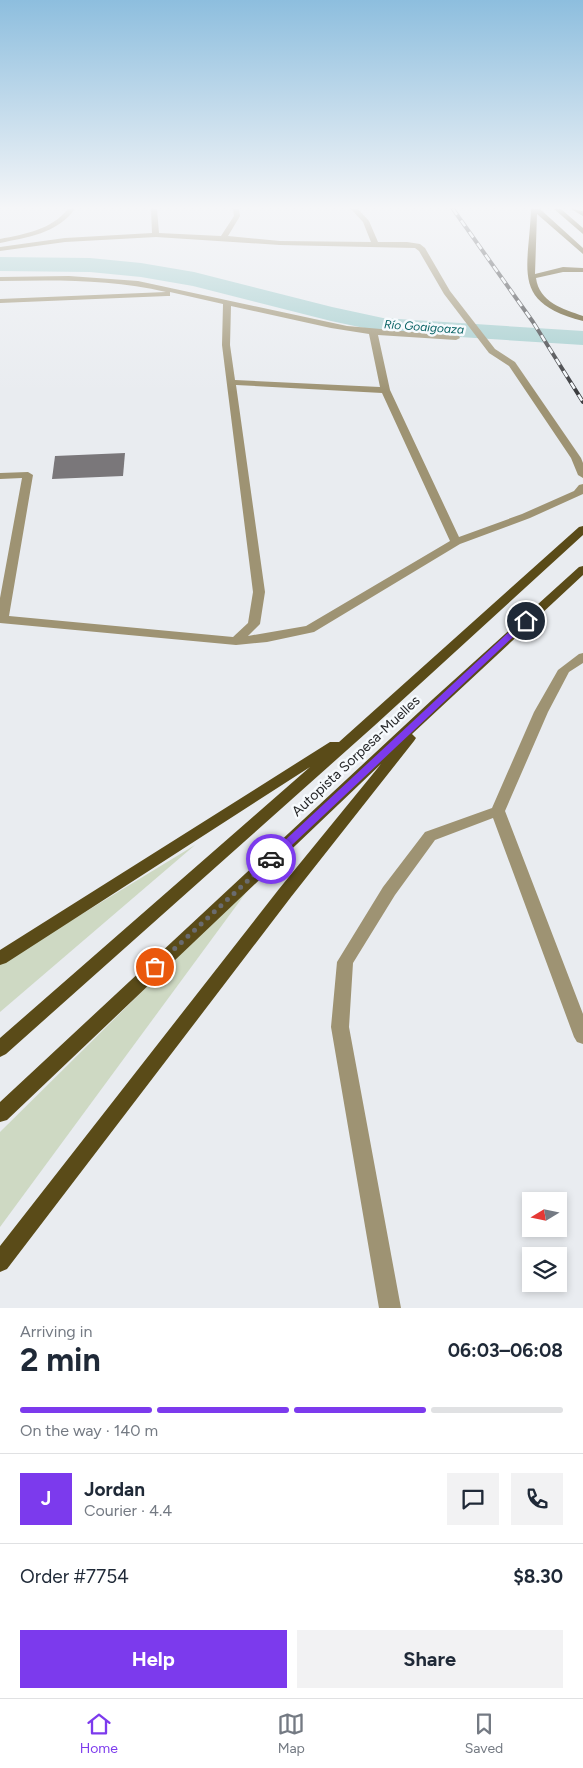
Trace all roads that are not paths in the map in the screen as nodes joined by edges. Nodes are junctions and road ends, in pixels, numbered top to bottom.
1 (434, 270) edge
2 (532, 270) edge
3 (562, 270) edge
4 (532, 277) junction
5 (0, 279) edge
6 (186, 293) junction
7 (0, 301) edge
8 (227, 303) junction
9 (583, 318) edge
10 (373, 333) junction
11 (456, 338) dead end
12 (231, 382) junction
13 (385, 390) junction
14 (583, 475) edge
15 (0, 476) edge
16 (583, 486) edge
17 (583, 529) edge
18 (456, 542) junction
19 (583, 569) edge
20 (1, 619) edge
21 (236, 641) junction
22 (583, 657) edge
23 (438, 702) junction
24 (369, 723) junction
25 (498, 811) junction
26 (0, 958) edge
27 (583, 1037) edge
28 (0, 1049) edge
29 (0, 1114) edge
30 (0, 1262) edge
31 (390, 1308) edge

1 - 14 street
2 - 4 main road
3 - 4 main road
4 - 9 main road
5 - 6 street
6 - 7 street
6 - 8 street
8 - 10 street
8 - 12 street
10 - 11 street
10 - 13 street
12 - 13 street
12 - 21 street
13 - 18 street
15 - 20 street
16 - 18 street
17 - 24 main road, Autopista Sorpesa-Muelles
18 - 21 street
19 - 23 main road, Autopista Sorpesa-Muelles
20 - 21 street
22 - 25 street
23 - 29 main road, Autopista Sorpesa-Muelles
23 - 30 main road
24 - 26 main road
24 - 28 main road, Autopista Sorpesa-Muelles
25 - 27 street
25 - 31 street

